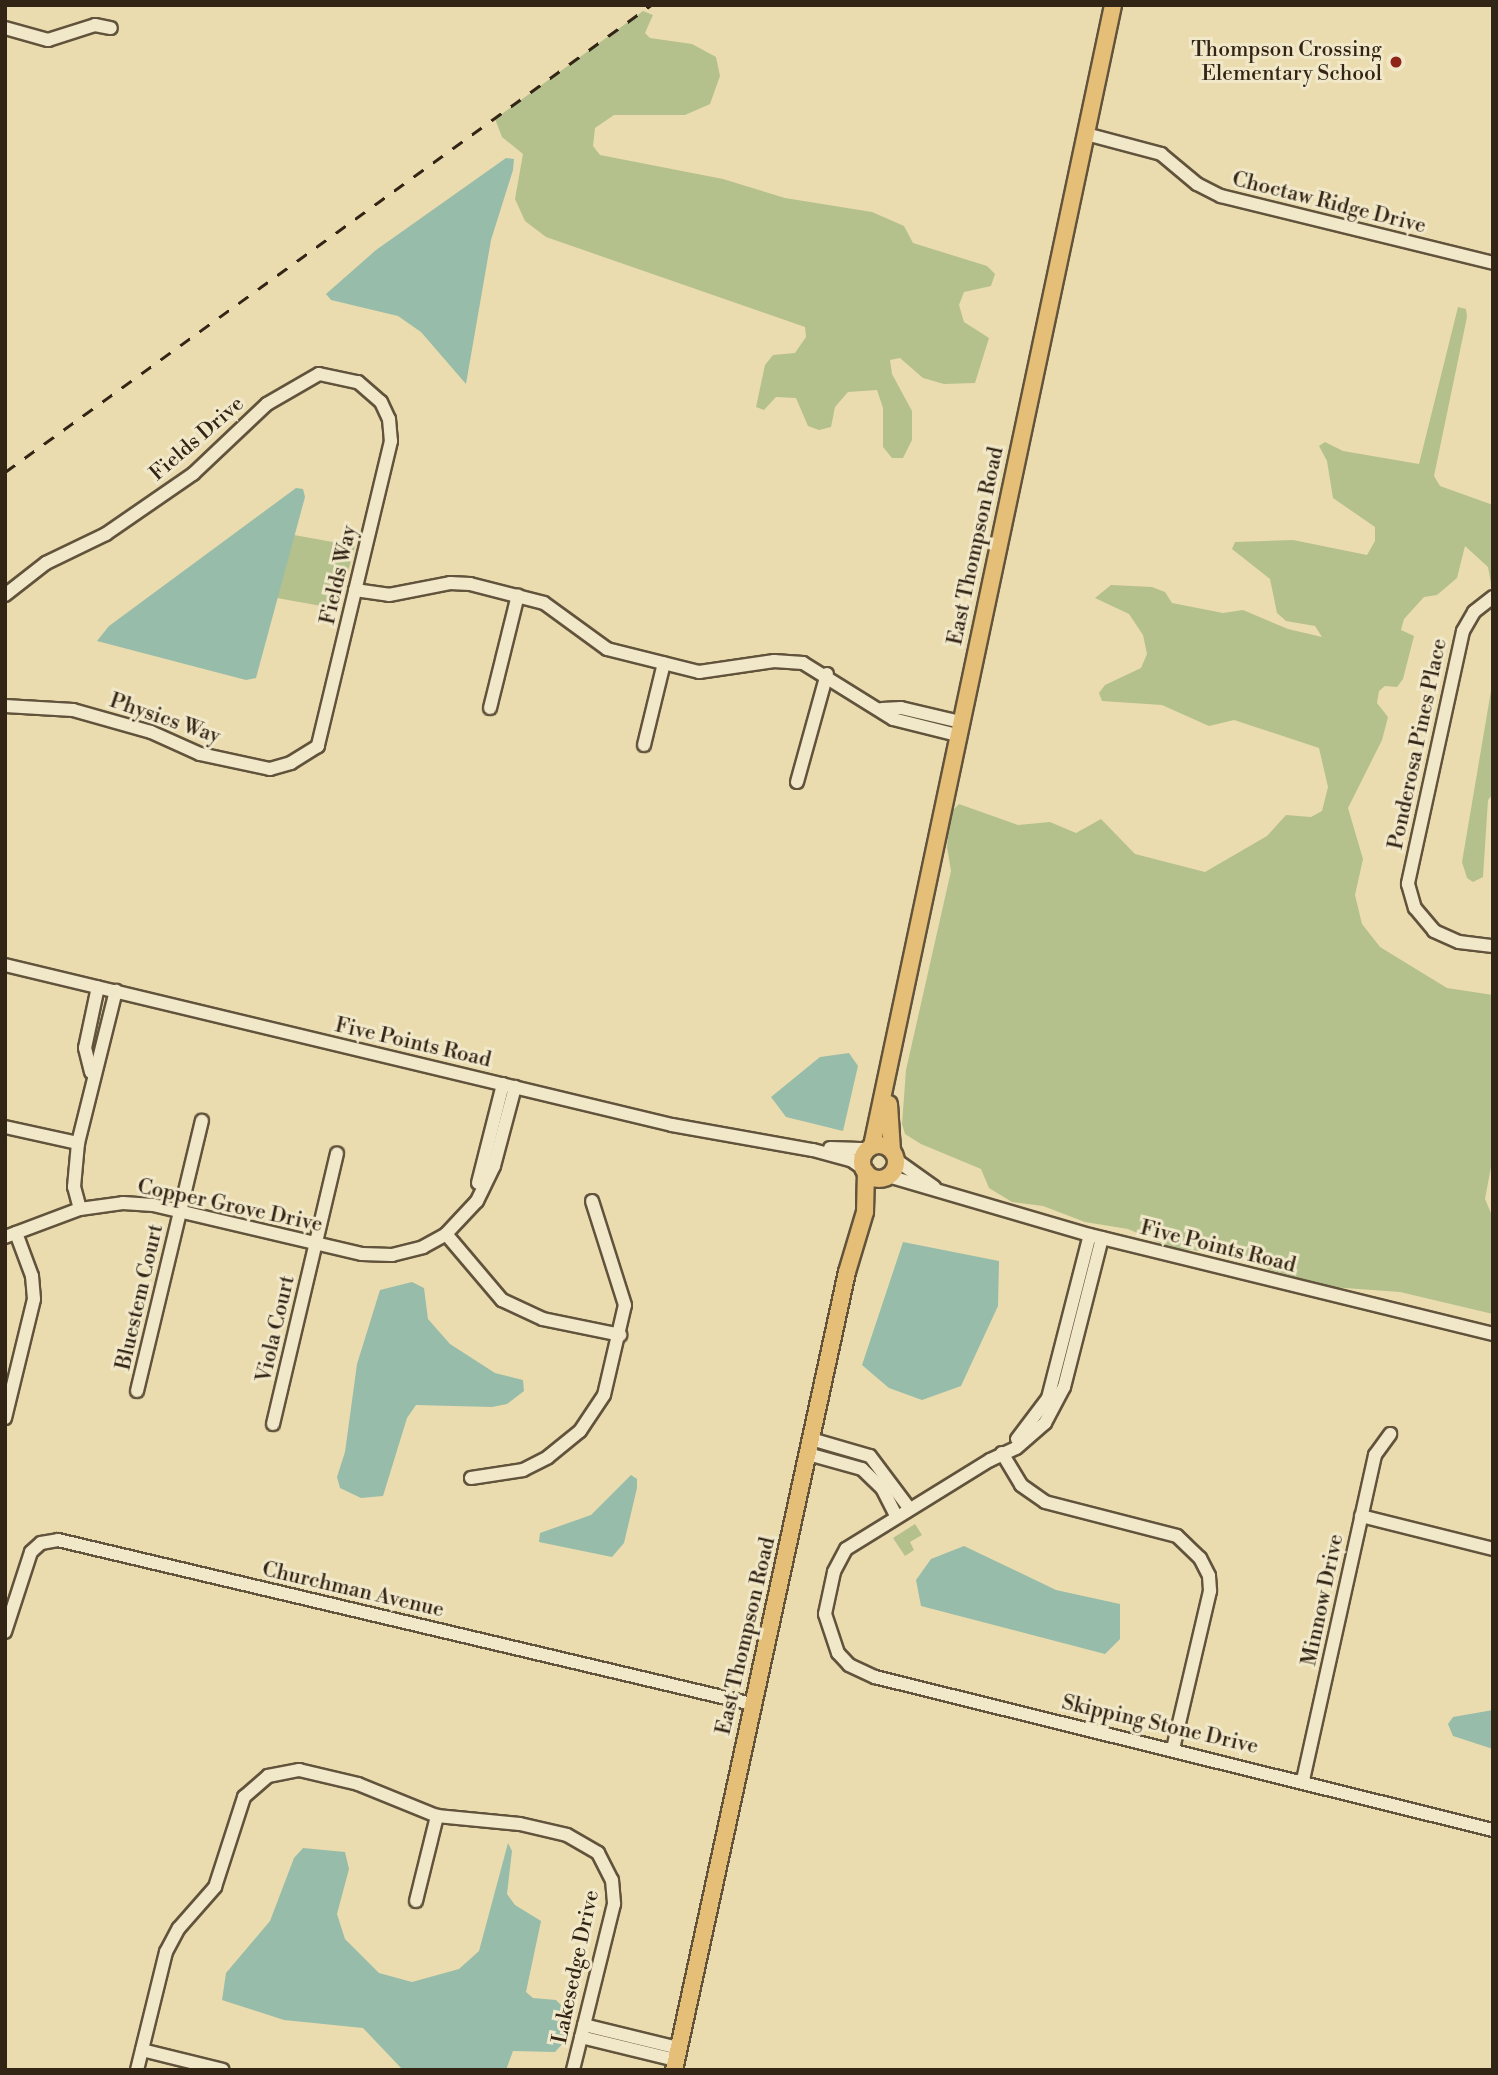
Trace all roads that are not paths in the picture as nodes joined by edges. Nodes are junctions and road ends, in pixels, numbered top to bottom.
1 (1113, 5) edge
2 (111, 28) dead end
3 (5, 29) edge
4 (1086, 134) junction
5 (1493, 263) edge
6 (381, 402) joint
7 (355, 590) junction
8 (5, 595) edge
9 (518, 595) junction
10 (1492, 597) edge
11 (664, 663) junction
12 (827, 674) junction
13 (5, 706) edge
14 (491, 708) dead end
15 (959, 728) junction
16 (644, 745) dead end
17 (307, 752) joint
18 (797, 782) dead end
19 (1493, 946) edge
20 (5, 965) edge
21 (98, 987) junction
22 (116, 992) junction
23 (92, 1075) junction
24 (509, 1086) junction
25 (885, 1096) junction
26 (202, 1121) dead end
27 (5, 1126) edge
28 (78, 1143) junction
29 (870, 1148) junction
30 (813, 1150) junction
31 (337, 1153) dead end
32 (894, 1155) junction
33 (865, 1170) junction
34 (887, 1177) junction
35 (937, 1190) junction
36 (592, 1202) dead end
37 (80, 1209) junction
38 (180, 1211) junction
39 (865, 1212) junction
40 (446, 1234) junction
41 (10, 1235) edge
42 (1096, 1237) junction
43 (316, 1243) junction
44 (1493, 1334) edge
45 (620, 1335) junction
46 (137, 1391) dead end
47 (5, 1418) edge
48 (273, 1424) dead end
49 (1390, 1434) dead end
50 (809, 1447) junction
51 (1002, 1453) junction
52 (885, 1471) junction
53 (471, 1478) dead end
54 (874, 1479) junction
55 (909, 1508) junction
56 (896, 1515) junction
57 (1361, 1516) junction
58 (1493, 1549) edge
59 (5, 1632) edge
60 (752, 1704) junction
61 (1173, 1749) junction
62 (1303, 1780) junction
63 (437, 1816) junction
64 (1493, 1829) edge
65 (416, 1901) dead end
66 (583, 2031) junction
67 (142, 2050) junction
68 (676, 2059) edge
69 (137, 2070) edge
70 (223, 2070) edge
71 (573, 2070) edge

1 - 4 main road, East Thompson Road
2 - 3 street
4 - 5 street, Choctaw Ridge Drive
4 - 15 main road, East Thompson Road
6 - 7 street, Fields Way
6 - 8 street, Fields Drive
7 - 9 street
7 - 17 street, Fields Way
9 - 11 street
9 - 14 street
10 - 19 street, Ponderosa Pines Place
11 - 12 street
11 - 16 street
12 - 15 street
12 - 18 street
13 - 17 street, Physics Way
15 - 25 main road, East Thompson Road
20 - 21 street, Five Points Road
21 - 22 street, Five Points Road
21 - 23 street
22 - 23 street
22 - 24 street, Five Points Road
23 - 28 street
24 - 30 street, Five Points Road
24 - 40 street, Copper Grove Drive
25 - 29 main road, East Thompson Road
25 - 32 main road, East Thompson Road
26 - 38 street, Bluestem Court
27 - 28 street
28 - 37 street
29 - 30 street, Five Points Road
29 - 32 main road
29 - 33 main road, East Thompson Road
30 - 33 street, Five Points Road
31 - 43 street, Viola Court
32 - 34 main road, East Thompson Road
32 - 35 street, Five Points Road
33 - 34 main road
33 - 39 main road, East Thompson Road
34 - 35 street, Five Points Road
34 - 39 main road, East Thompson Road
35 - 42 street, Five Points Road
36 - 45 street
37 - 38 street, Copper Grove Drive
37 - 41 street, Copper Grove Drive
38 - 43 street, Copper Grove Drive
38 - 46 street, Bluestem Court
39 - 50 main road, East Thompson Road
40 - 43 street, Copper Grove Drive
40 - 45 street
41 - 47 street
42 - 44 street, Five Points Road
42 - 51 street
43 - 48 street, Viola Court
45 - 53 street
49 - 57 street, Minnow Drive
50 - 52 street
50 - 54 street
50 - 60 main road, East Thompson Road
51 - 55 street
51 - 61 street
52 - 54 street
52 - 55 street
54 - 56 street
55 - 56 street
56 - 61 street, Skipping Stone Drive
57 - 58 street
57 - 62 street, Minnow Drive
59 - 60 street, Churchman Avenue
60 - 68 main road, East Thompson Road
61 - 62 street, Skipping Stone Drive
62 - 64 street, Skipping Stone Drive
63 - 65 street
63 - 66 street, Lakesedge Drive
63 - 67 street, Lakesedge Drive
66 - 68 street
66 - 71 street, Lakesedge Drive
67 - 69 street
67 - 70 street

